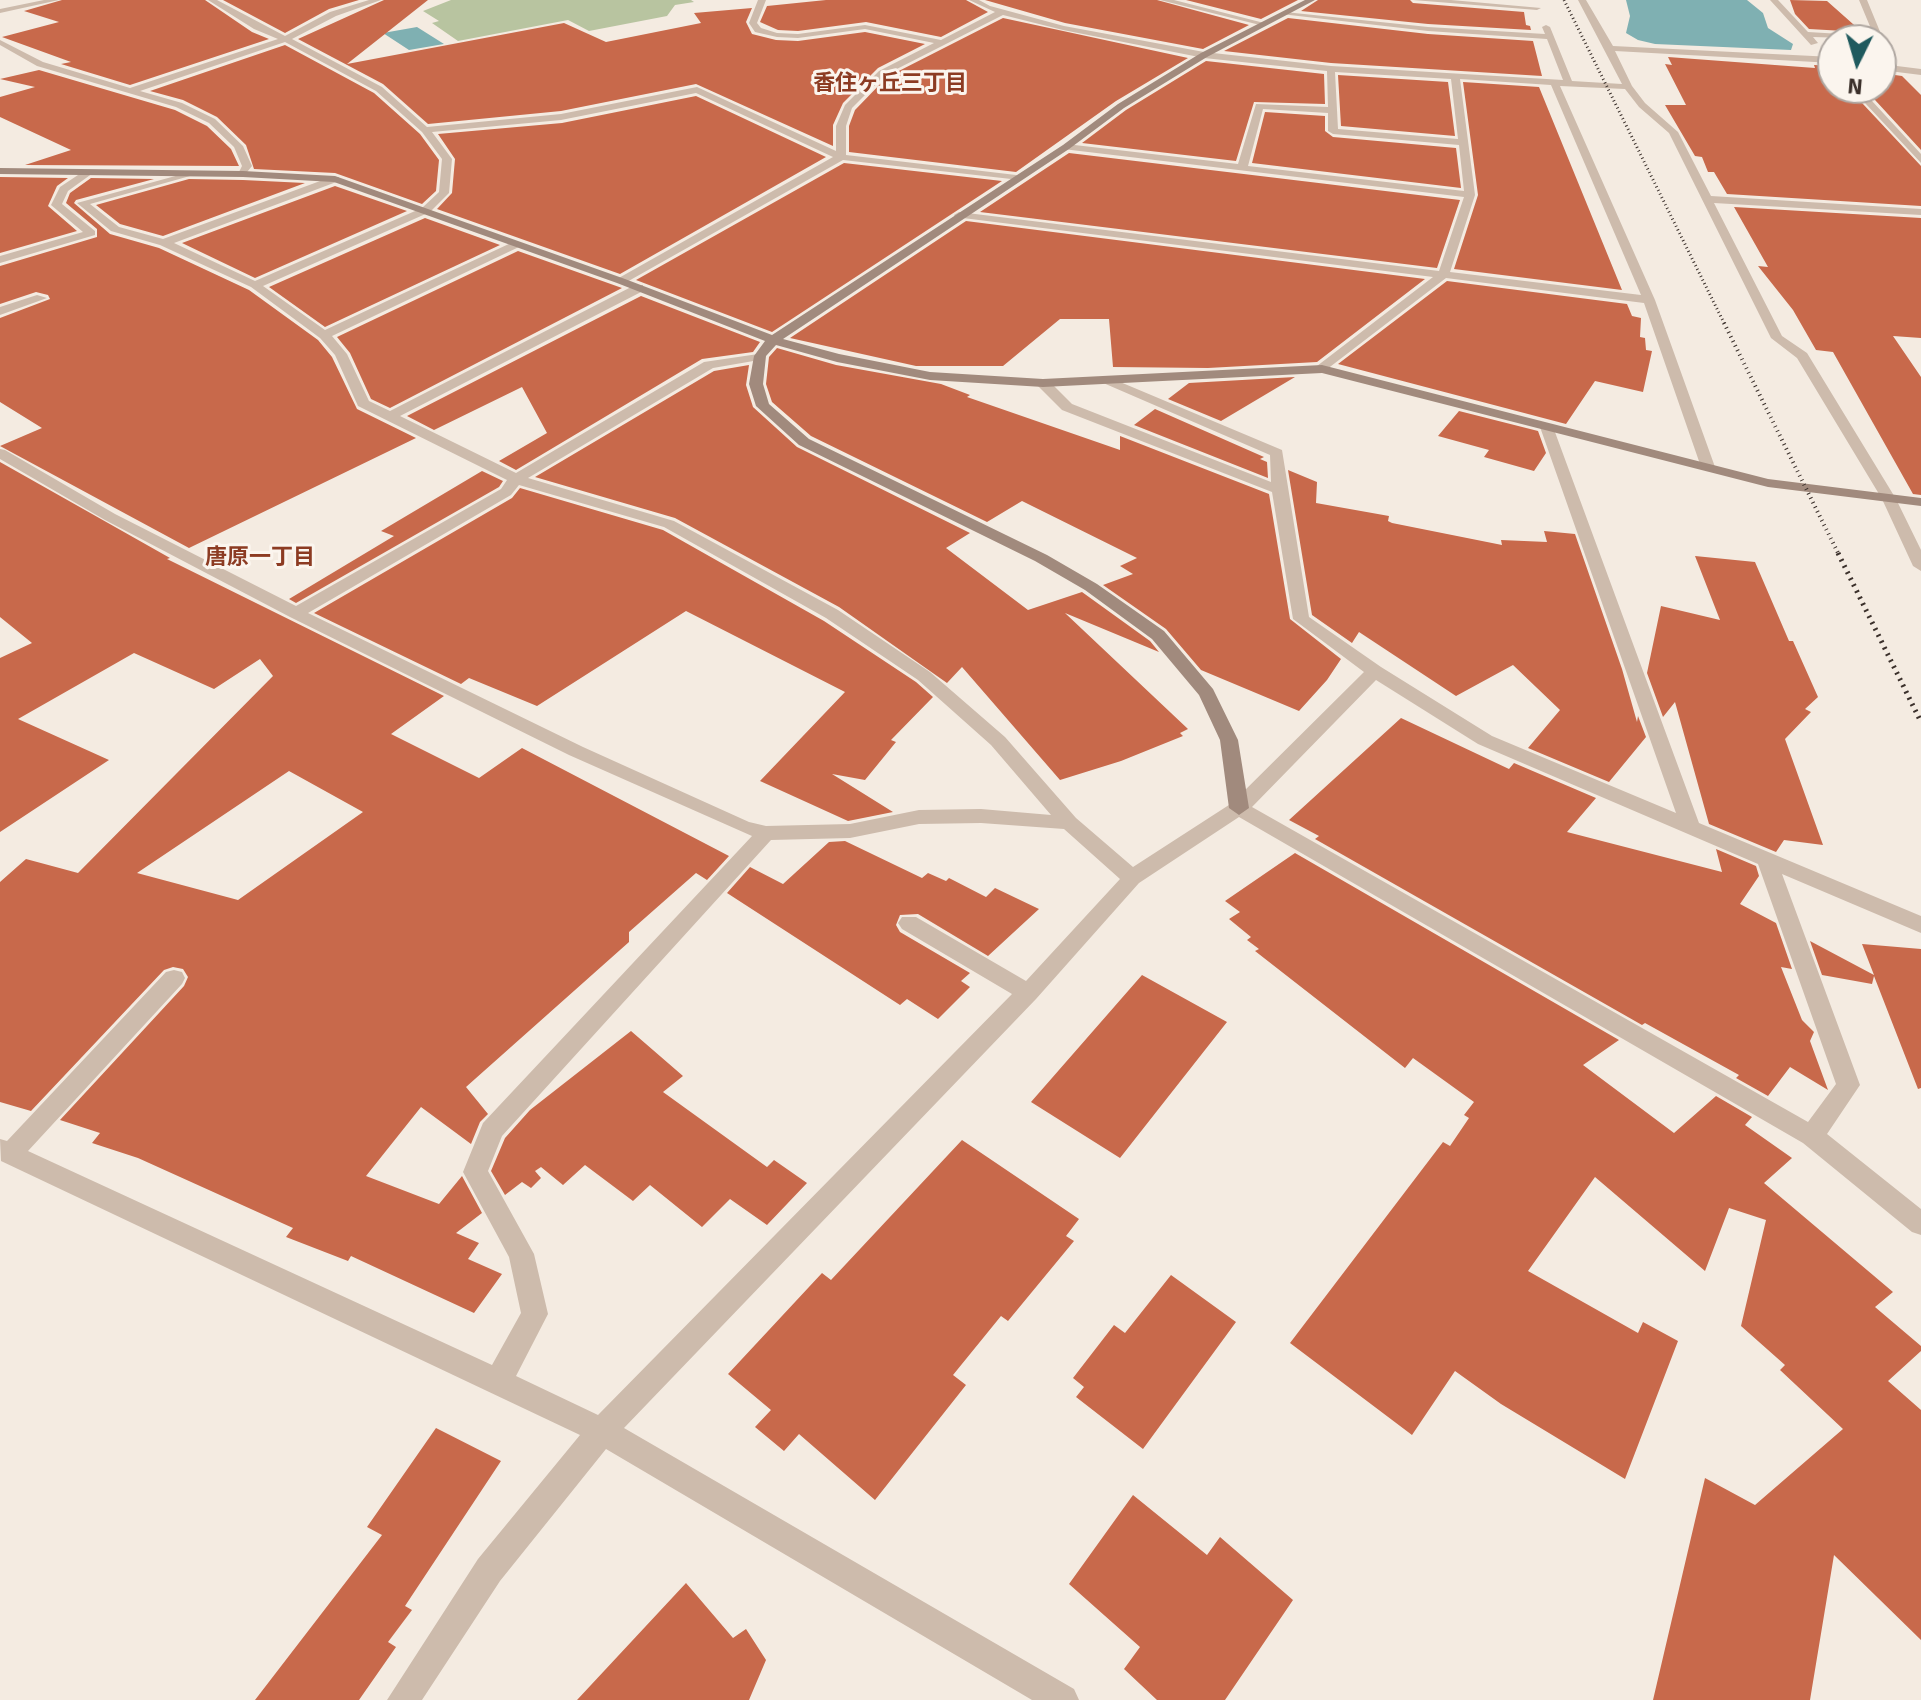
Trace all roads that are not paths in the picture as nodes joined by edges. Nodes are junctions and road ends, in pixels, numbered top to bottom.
1 (55, 0) edge
2 (212, 0) edge
3 (377, 0) edge
4 (762, 0) edge
5 (973, 0) edge
6 (1164, 0) edge
7 (1311, 0) edge
8 (1417, 0) edge
9 (1582, 0) edge
10 (1774, 0) edge
11 (1863, 0) edge
12 (1535, 4) edge
13 (0, 11) edge
14 (1002, 12) junction
15 (1285, 14) junction
16 (1264, 24) junction
17 (1805, 34) junction
18 (1550, 37) junction
19 (284, 40) junction
20 (0, 42) edge
21 (939, 42) junction
22 (1817, 46) edge
23 (1610, 48) junction
24 (1204, 55) junction
25 (1817, 60) edge
26 (1331, 69) junction
27 (1897, 69) edge
28 (1921, 72) edge
29 (1455, 77) junction
30 (1554, 82) junction
31 (1568, 83) junction
32 (1628, 87) junction
33 (129, 91) junction
34 (1870, 104) edge
35 (1332, 110) junction
36 (425, 130) junction
37 (1463, 142) junction
38 (1066, 147) junction
39 (841, 157) junction
40 (1921, 160) edge
41 (1242, 168) junction
42 (0, 171) edge
43 (88, 173) junction
44 (186, 174) junction
45 (243, 174) junction
46 (1016, 178) junction
47 (335, 179) junction
48 (1470, 195) junction
49 (1706, 199) junction
50 (426, 210) junction
51 (1921, 212) edge
52 (959, 215) junction
53 (164, 243) junction
54 (517, 244) junction
55 (0, 260) edge
56 (1444, 274) junction
57 (621, 281) junction
58 (255, 285) junction
59 (639, 288) junction
60 (41, 298) dead end
61 (1649, 300) junction
62 (0, 311) edge
63 (324, 335) junction
64 (773, 340) junction
65 (760, 356) junction
66 (1322, 369) junction
67 (1108, 382) junction
68 (1043, 383) junction
69 (390, 416) junction
70 (1547, 427) junction
71 (0, 453) edge
72 (1708, 467) junction
73 (516, 479) junction
74 (1279, 490) junction
75 (1889, 499) junction
76 (1921, 502) edge
77 (1921, 566) edge
78 (296, 613) junction
79 (1375, 671) junction
80 (1239, 808) junction
81 (1069, 823) junction
82 (1690, 826) junction
83 (766, 833) junction
84 (1767, 860) junction
85 (1132, 878) junction
86 (909, 923) dead end
87 (1921, 925) edge
88 (174, 978) dead end
89 (1028, 993) junction
90 (1812, 1136) junction
91 (5, 1152) edge
92 (1921, 1224) edge
93 (498, 1382) junction
94 (602, 1431) junction
95 (403, 1700) edge
96 (1063, 1700) edge

1 - 13 street
2 - 19 street
3 - 19 street
4 - 21 street
5 - 14 street
6 - 16 street
7 - 15 street
8 - 12 street
9 - 23 street
10 - 17 street
11 - 17 street
12 - 18 street
14 - 21 street
14 - 24 street
15 - 16 street
15 - 18 street
16 - 24 street
17 - 22 street
18 - 31 street
19 - 33 street
19 - 36 street
20 - 33 street
21 - 39 street
23 - 25 street
23 - 32 street
24 - 26 street
24 - 38 street
26 - 29 street
26 - 35 street
27 - 28 street
29 - 30 street
29 - 37 street
30 - 31 street
30 - 61 street
31 - 32 street
32 - 49 street
33 - 45 street
34 - 40 street
35 - 37 street
35 - 41 street
36 - 39 street
36 - 50 street
37 - 48 street
38 - 41 street
38 - 46 street
39 - 46 street
39 - 57 street
41 - 48 street
42 - 43 street
43 - 44 street
43 - 55 street
44 - 45 street
44 - 53 street
45 - 47 street
46 - 52 street
47 - 50 street
47 - 53 street
48 - 56 street
49 - 51 street
49 - 75 street
50 - 54 street
50 - 58 street
52 - 56 street
52 - 64 street
53 - 58 street
54 - 57 street
54 - 63 street
56 - 61 street
56 - 66 street
57 - 59 street
58 - 63 street
59 - 64 street
59 - 69 street
60 - 62 street
61 - 72 street
63 - 69 street
64 - 65 street
64 - 68 street
65 - 73 street
65 - 80 street
66 - 67 street
66 - 70 street
67 - 68 street
67 - 74 street
68 - 74 street
69 - 73 street
70 - 72 street
70 - 82 street
71 - 78 street
72 - 75 street
73 - 78 street
73 - 81 street
74 - 79 street
75 - 76 street
75 - 77 street
78 - 83 street
79 - 80 street
79 - 82 street
80 - 85 street
80 - 90 street
81 - 83 street
81 - 85 street
82 - 84 street
83 - 93 street
84 - 87 street
84 - 90 street
85 - 89 street
86 - 89 street
88 - 91 street
89 - 94 street
90 - 92 street
91 - 93 street
93 - 94 street
94 - 95 street
94 - 96 street

